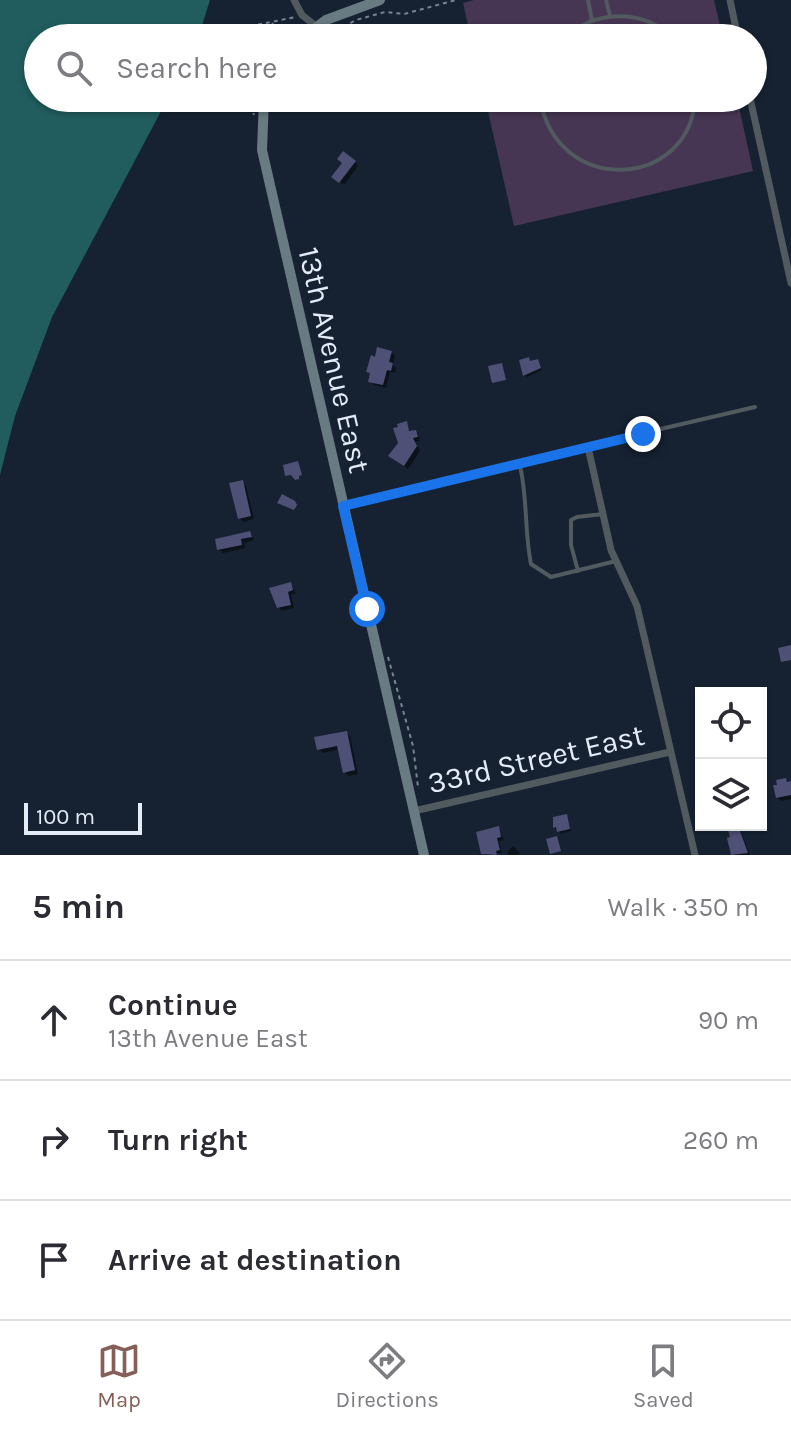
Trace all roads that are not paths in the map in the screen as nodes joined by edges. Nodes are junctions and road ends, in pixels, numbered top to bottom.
1 (294, 0) edge
2 (380, 0) edge
3 (588, 0) edge
4 (606, 0) edge
5 (730, 0) edge
6 (610, 16) junction
7 (592, 20) junction
8 (312, 24) edge
9 (324, 24) edge
10 (584, 24) edge
11 (653, 24) edge
12 (735, 24) edge
13 (263, 112) edge
14 (543, 112) edge
15 (692, 112) edge
16 (753, 112) edge
17 (791, 283) edge
18 (755, 407) dead end
19 (588, 447) junction
20 (519, 462) junction
21 (343, 506) junction
22 (603, 514) junction
23 (616, 561) junction
24 (578, 571) junction
25 (670, 752) junction
26 (414, 811) junction
27 (424, 855) edge
28 (695, 855) edge

1 - 8 street
2 - 9 main road
3 - 7 lane
4 - 6 lane
5 - 12 street
6 - 7 lane
6 - 11 lane
7 - 10 lane
13 - 21 main road, 13th Avenue East
14 - 15 lane
16 - 17 street
18 - 19 lane
19 - 20 lane
19 - 22 street
20 - 21 lane
20 - 24 lane
21 - 26 main road, 13th Avenue East
22 - 23 street
22 - 24 lane
23 - 24 lane
23 - 25 street
25 - 26 street, 33rd Street East
25 - 28 street
26 - 27 main road, 13th Avenue East

